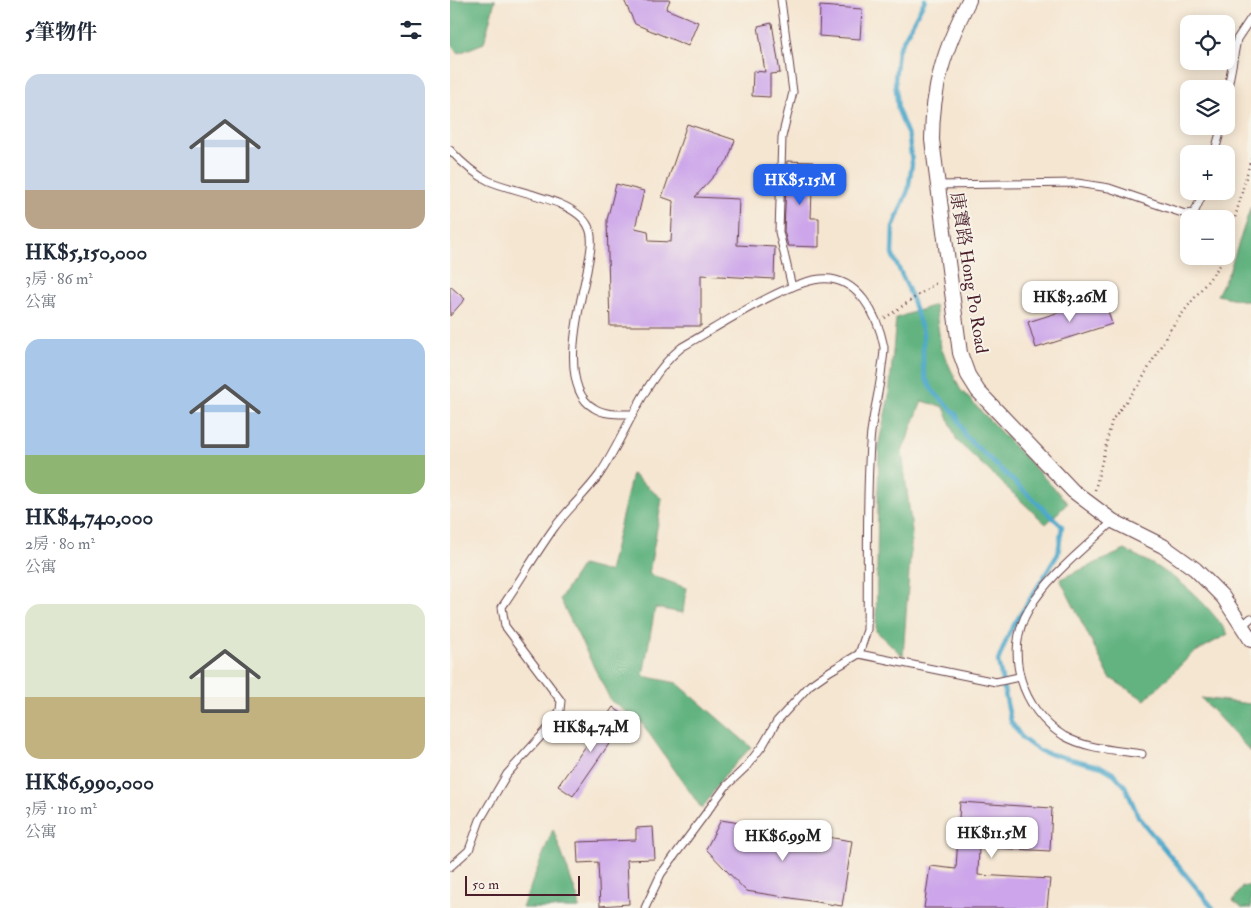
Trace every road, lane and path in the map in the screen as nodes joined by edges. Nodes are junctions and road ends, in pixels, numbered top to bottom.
1 (781, 0) edge
2 (969, 0) edge
3 (1251, 18) edge
4 (1229, 80) edge
5 (450, 150) edge
6 (1251, 159) edge
7 (937, 185) junction
8 (1200, 200) edge
9 (1235, 218) edge
10 (1220, 265) edge
11 (792, 287) junction
12 (926, 289) dead end
13 (882, 320) dead end
14 (631, 414) junction
15 (1091, 506) junction
16 (1114, 521) junction
17 (1247, 622) edge
18 (1251, 640) edge
19 (859, 654) junction
20 (1020, 677) junction
21 (1142, 754) dead end
22 (450, 867) edge
23 (645, 908) edge

1 - 11 lane
2 - 7 street, 康寶路 Hong Po Road
3 - 4 lane
5 - 14 lane
6 - 9 path
7 - 8 lane
7 - 15 street, 康寶路 Hong Po Road
10 - 15 path
11 - 14 lane
11 - 19 lane
12 - 13 path
14 - 22 lane
15 - 16 street, 康寶路 Hong Po Road
16 - 17 street, 康寶路 Hong Po Road
16 - 20 lane
17 - 18 street, 康寶路 Hong Po Road
19 - 20 lane
19 - 23 lane
20 - 21 lane

